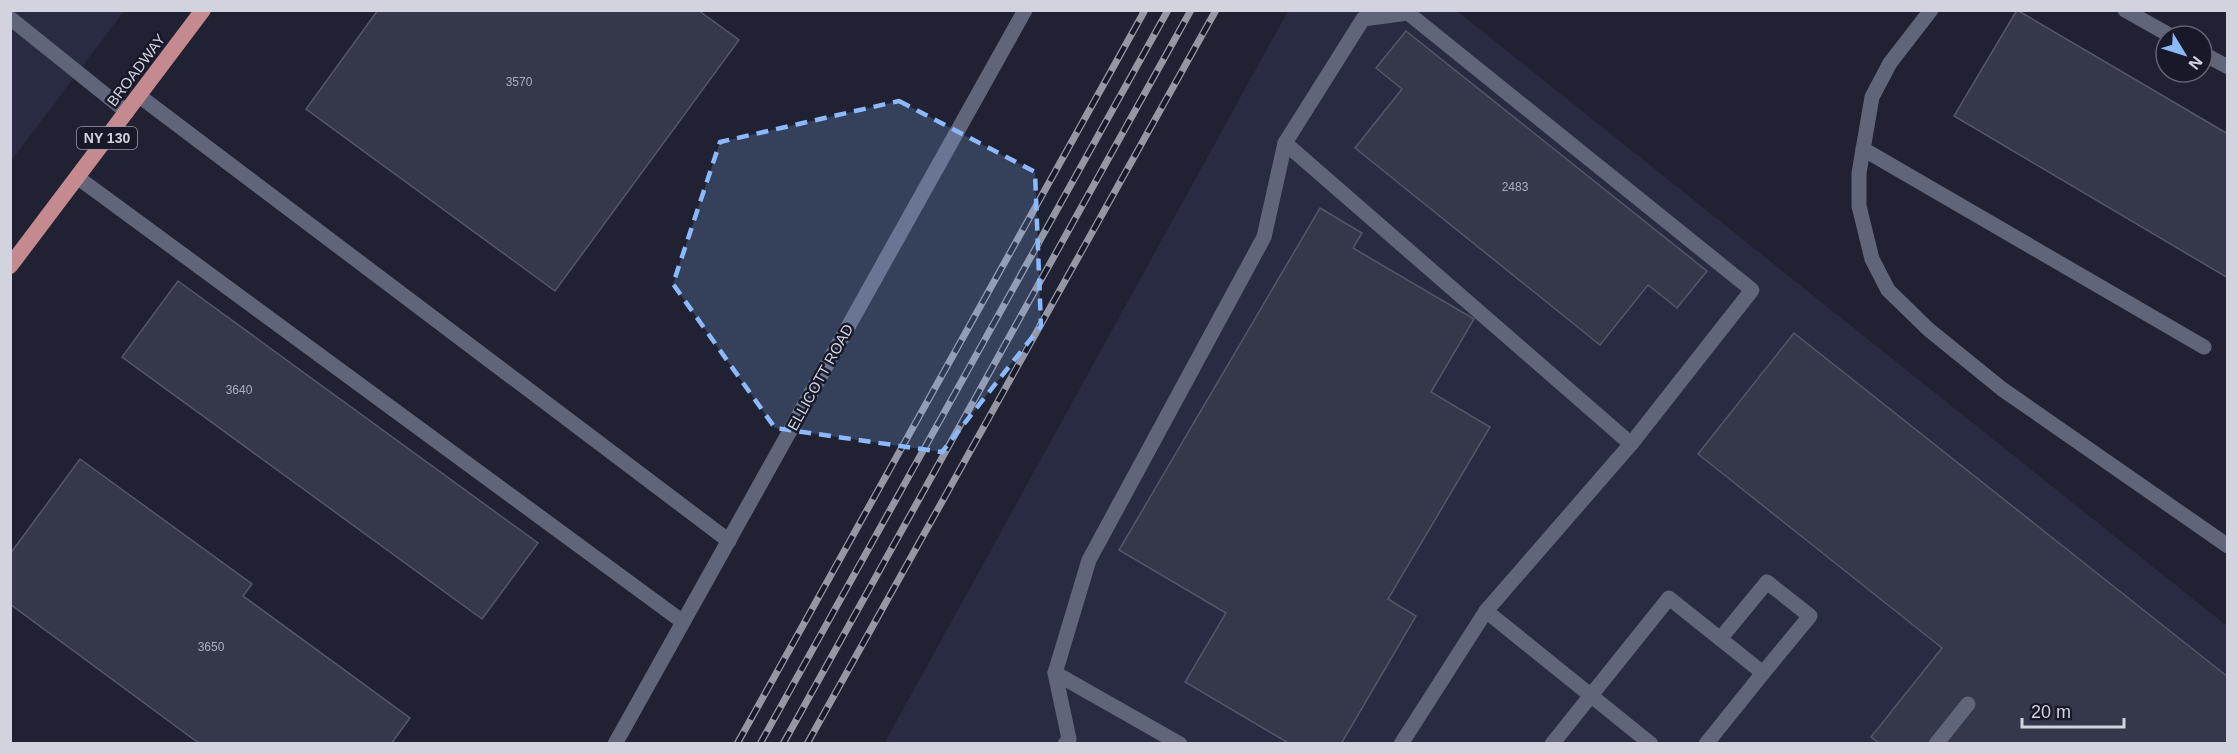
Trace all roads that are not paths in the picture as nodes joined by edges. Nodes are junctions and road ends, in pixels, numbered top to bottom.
1 (203, 10) edge
2 (1024, 10) edge
3 (1931, 10) edge
4 (2125, 10) edge
5 (10, 18) edge
6 (2154, 26) edge
7 (2214, 59) edge
8 (2228, 67) edge
9 (138, 95) junction
10 (127, 112) junction
11 (1285, 143) junction
12 (1863, 149) junction
13 (77, 177) junction
14 (10, 266) edge
15 (2204, 347) dead end
16 (1631, 444) junction
17 (729, 541) junction
18 (2228, 546) edge
19 (1486, 611) junction
20 (682, 622) junction
21 (1720, 639) junction
22 (1055, 673) junction
23 (1763, 673) junction
24 (1591, 695) junction
25 (1968, 704) dead end
26 (615, 744) edge
27 (1065, 744) edge
28 (1180, 744) edge
29 (1401, 744) edge
30 (1552, 744) edge
31 (1651, 744) edge
32 (1706, 744) edge
33 (1936, 744) edge

1 - 9 highway, BROADWAY / NY 130
2 - 17 street, ELLICOTT ROAD
3 - 12 street
4 - 6 street
5 - 10 street
7 - 8 street
9 - 10 highway, BROADWAY / NY 130
9 - 17 street
10 - 13 highway, BROADWAY / NY 130
11 - 16 street
11 - 16 street
11 - 22 street
12 - 15 street
12 - 18 street
13 - 14 highway, BROADWAY / NY 130
13 - 20 street
16 - 19 street
17 - 20 street, ELLICOTT ROAD
19 - 24 street
19 - 29 street
20 - 26 street, ELLICOTT ROAD
21 - 23 street
21 - 23 street
21 - 24 street
22 - 27 street
22 - 28 street
23 - 32 street
24 - 30 street
24 - 31 street
25 - 33 street

